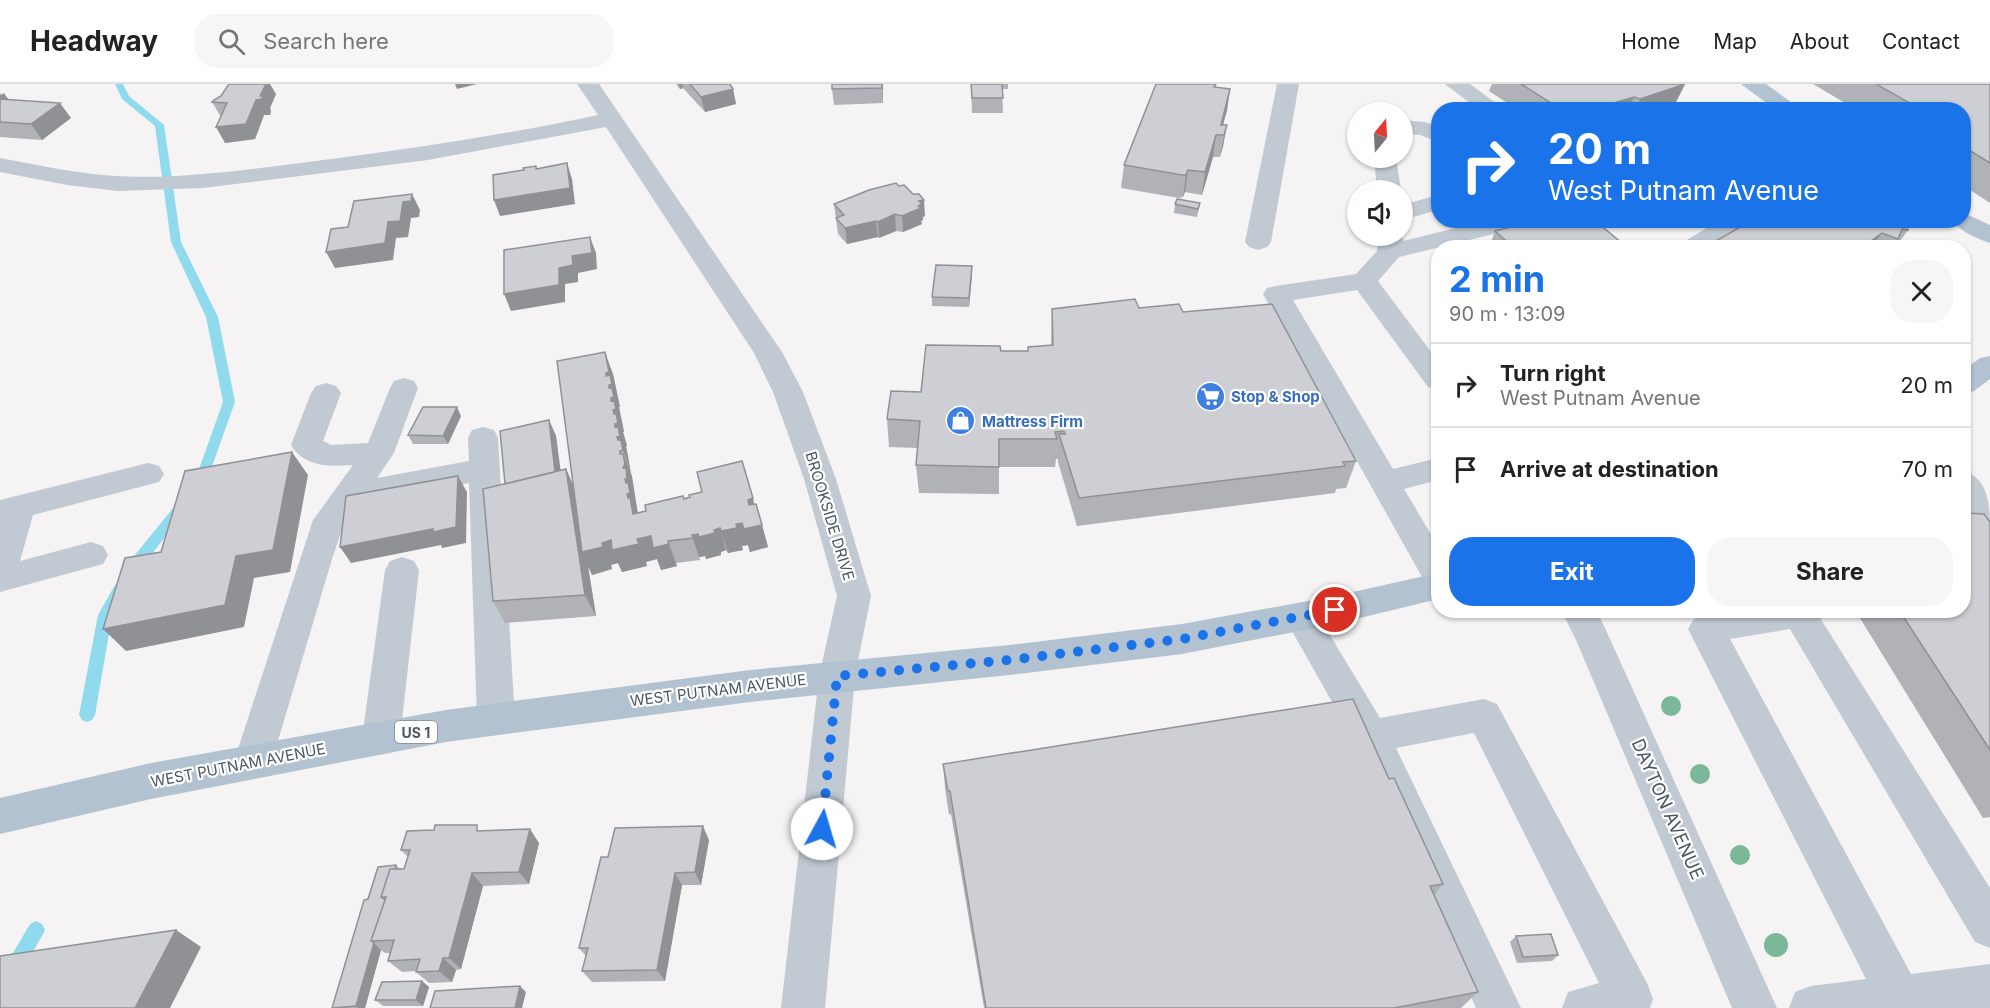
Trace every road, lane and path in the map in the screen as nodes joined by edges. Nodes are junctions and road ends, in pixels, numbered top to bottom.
1 (588, 84) edge
2 (1288, 84) edge
3 (1456, 84) edge
4 (1752, 84) edge
5 (1482, 102) edge
6 (1779, 102) edge
7 (612, 119) junction
8 (1413, 128) edge
9 (1431, 132) edge
10 (0, 165) edge
11 (1431, 204) edge
12 (1413, 210) edge
13 (1971, 224) edge
14 (1497, 228) edge
15 (1725, 228) edge
16 (1990, 235) edge
17 (1461, 240) edge
18 (1704, 240) edge
19 (1258, 242) dead end
20 (1389, 246) edge
21 (1407, 246) edge
22 (1431, 249) edge
23 (1364, 281) junction
24 (1990, 365) edge
25 (1431, 371) edge
26 (1971, 379) edge
27 (404, 388) dead end
28 (326, 393) dead end
29 (379, 453) junction
30 (1431, 471) edge
31 (148, 474) dead end
32 (1971, 480) edge
33 (1990, 480) edge
34 (1385, 482) junction
35 (1971, 491) edge
36 (348, 495) junction
37 (9, 509) edge
38 (1990, 521) edge
39 (91, 555) dead end
40 (1431, 563) edge
41 (402, 570) dead end
42 (0, 571) edge
43 (0, 579) edge
44 (1431, 588) edge
45 (1301, 617) junction
46 (1582, 618) edge
47 (1774, 618) edge
48 (1801, 618) edge
49 (837, 676) junction
50 (496, 719) junction
51 (1371, 736) junction
52 (381, 738) junction
53 (253, 761) junction
54 (0, 816) edge
55 (1990, 927) edge
56 (1990, 986) edge
57 (1899, 997) junction
58 (803, 1008) edge
59 (1499, 1008) edge
60 (1584, 1008) edge
61 (1755, 1008) edge
62 (1811, 1008) edge

1 - 7 street, BROOKSIDE DRIVE
2 - 19 street
3 - 5 street
4 - 6 main road
7 - 10 street
7 - 49 street, BROOKSIDE DRIVE
8 - 9 street
11 - 12 street
13 - 16 main road
14 - 17 street
15 - 18 street
20 - 23 street
21 - 22 street
23 - 25 street
23 - 34 street
24 - 26 main road
27 - 29 street
28 - 29 street
29 - 36 street
30 - 34 street
31 - 37 street
32 - 33 street
34 - 40 street
35 - 38 street
36 - 50 street
36 - 53 street
37 - 42 street
39 - 43 street
41 - 52 street
44 - 45 main road, WEST PUTNAM AVENUE / US 1
45 - 49 main road, WEST PUTNAM AVENUE / US 1
45 - 51 street
46 - 61 street, DAYTON AVENUE
47 - 57 street
48 - 55 street
49 - 50 main road, WEST PUTNAM AVENUE / US 1
49 - 58 street, BROOKSIDE DRIVE
50 - 52 main road, WEST PUTNAM AVENUE / US 1
51 - 59 street
51 - 60 street
52 - 53 main road, WEST PUTNAM AVENUE / US 1
53 - 54 main road, WEST PUTNAM AVENUE / US 1
56 - 57 street
57 - 62 street

